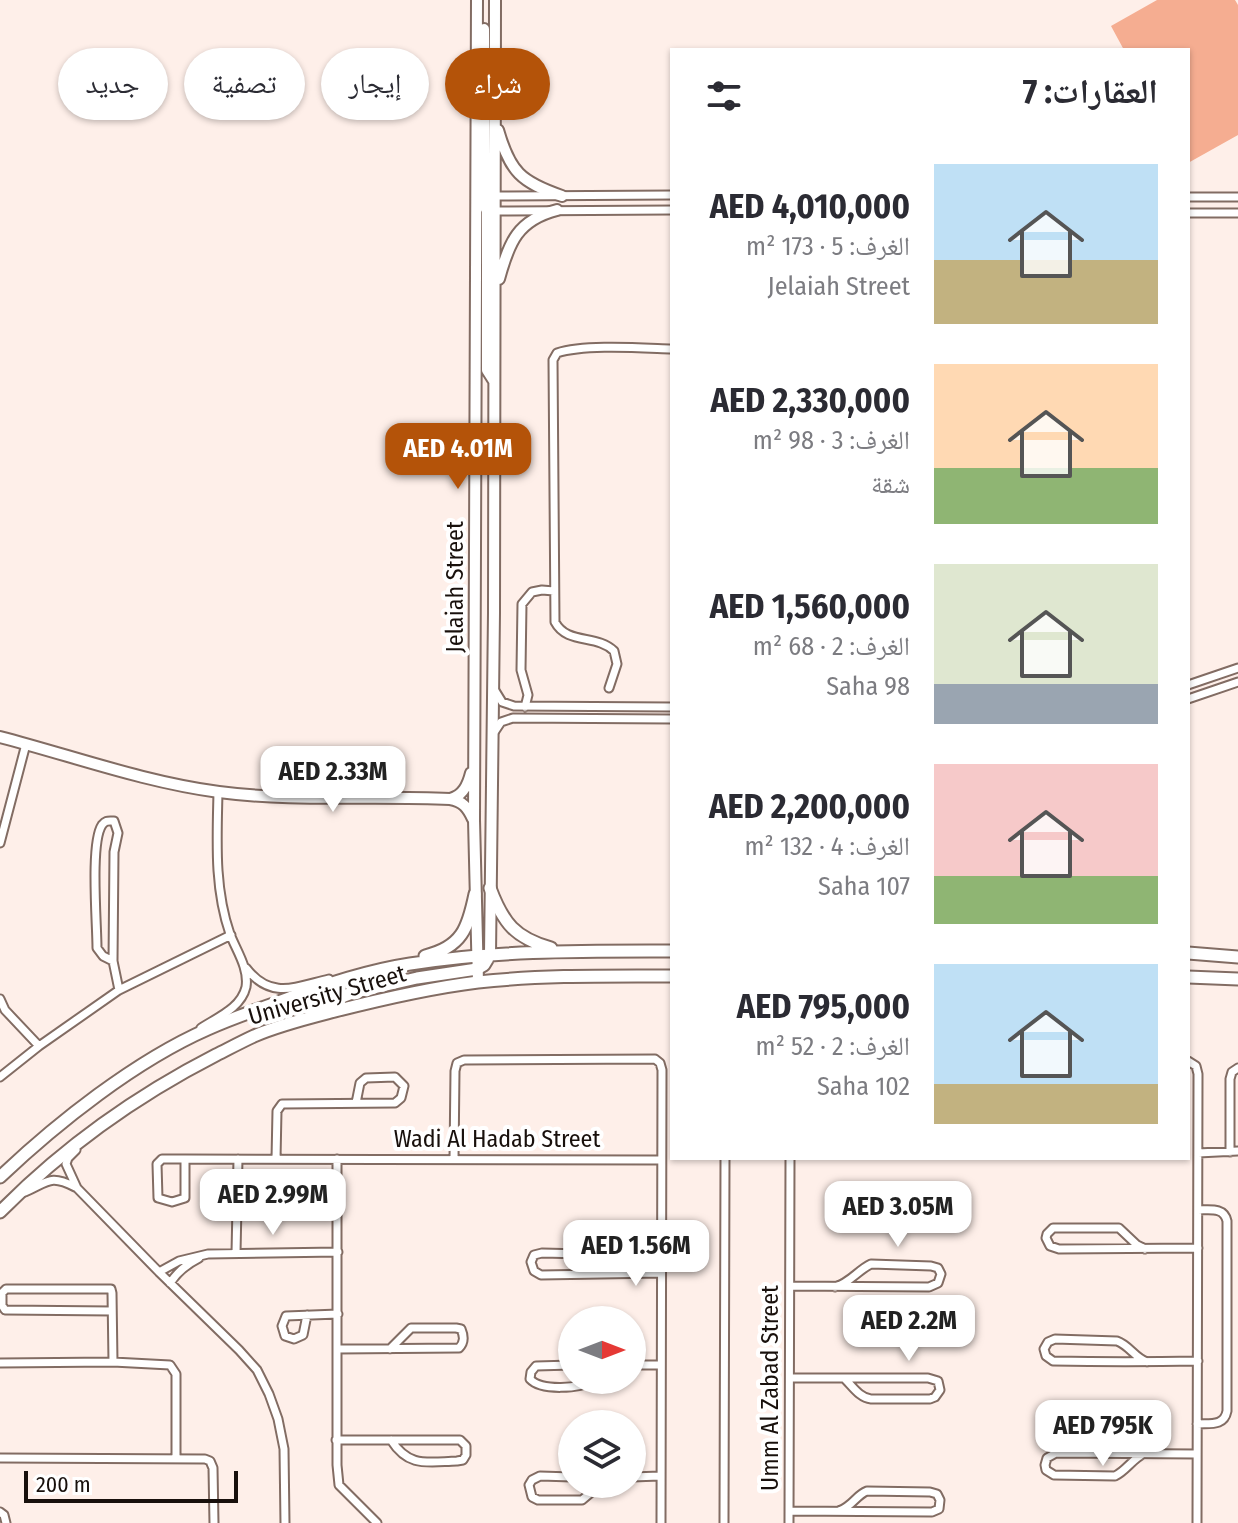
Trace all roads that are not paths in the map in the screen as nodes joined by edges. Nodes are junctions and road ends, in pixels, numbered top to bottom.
1 (477, 0) edge
2 (484, 0) edge
3 (495, 0) edge
4 (495, 48) edge
5 (495, 120) edge
6 (496, 120) edge
7 (670, 195) edge
8 (486, 196) junction
9 (562, 196) junction
10 (1190, 197) edge
11 (1238, 197) edge
12 (557, 210) junction
13 (670, 210) edge
14 (486, 211) junction
15 (1190, 213) edge
16 (1238, 213) edge
17 (495, 293) junction
18 (670, 349) edge
19 (495, 382) junction
20 (554, 591) junction
21 (1238, 668) edge
22 (1238, 682) edge
23 (492, 684) junction
24 (1190, 684) edge
25 (609, 688) dead end
26 (1190, 698) edge
27 (525, 707) junction
28 (538, 707) junction
29 (670, 707) edge
30 (538, 719) junction
31 (670, 719) edge
32 (492, 736) junction
33 (0, 737) edge
34 (26, 744) junction
35 (474, 763) junction
36 (218, 792) junction
37 (450, 799) junction
38 (0, 803) edge
39 (10, 806) junction
40 (474, 820) junction
41 (0, 843) edge
42 (490, 888) junction
43 (475, 894) junction
44 (231, 935) junction
45 (560, 950) junction
46 (670, 951) edge
47 (1190, 953) edge
48 (490, 955) junction
49 (476, 956) junction
50 (1238, 957) edge
51 (113, 961) junction
52 (410, 964) junction
53 (244, 965) junction
54 (355, 975) junction
55 (478, 976) junction
56 (670, 976) edge
57 (1190, 977) edge
58 (1238, 979) edge
59 (119, 990) junction
60 (0, 999) edge
61 (190, 1038) junction
62 (39, 1046) junction
63 (1190, 1062) edge
64 (1238, 1068) edge
65 (0, 1077) edge
66 (356, 1103) junction
67 (1190, 1116) edge
68 (1198, 1116) junction
69 (92, 1132) junction
70 (1234, 1152) edge
71 (1198, 1153) junction
72 (185, 1159) junction
73 (238, 1159) junction
74 (276, 1159) junction
75 (337, 1159) junction
76 (454, 1159) junction
77 (661, 1160) junction
78 (725, 1160) edge
79 (790, 1160) edge
80 (0, 1177) edge
81 (77, 1188) junction
82 (15, 1197) junction
83 (1198, 1210) junction
84 (0, 1212) edge
85 (1198, 1248) junction
86 (1145, 1249) junction
87 (338, 1252) junction
88 (236, 1253) junction
89 (208, 1254) junction
90 (159, 1272) junction
91 (610, 1273) junction
92 (661, 1273) junction
93 (170, 1283) junction
94 (790, 1286) junction
95 (835, 1287) junction
96 (112, 1311) junction
97 (338, 1314) junction
98 (307, 1315) dead end
99 (338, 1349) junction
100 (390, 1349) junction
101 (1198, 1361) junction
102 (113, 1362) junction
103 (1147, 1362) junction
104 (0, 1363) edge
105 (558, 1365) edge
106 (646, 1365) edge
107 (661, 1365) junction
108 (790, 1378) junction
109 (845, 1379) junction
110 (558, 1387) edge
111 (1197, 1424) junction
112 (336, 1440) junction
113 (391, 1440) junction
114 (1145, 1453) junction
115 (1196, 1454) junction
116 (0, 1458) edge
117 (176, 1459) junction
118 (646, 1476) edge
119 (660, 1476) junction
120 (558, 1477) edge
121 (584, 1498) edge
122 (789, 1511) junction
123 (839, 1511) junction
124 (0, 1512) edge
125 (6, 1523) edge
126 (214, 1523) edge
127 (285, 1523) edge
128 (377, 1523) edge
129 (661, 1523) edge
130 (724, 1523) edge
131 (789, 1523) edge
132 (1197, 1523) edge

1 - 8 main road, Jelaiah Street
2 - 8 main road
3 - 4 main road, Jelaiah Street
5 - 8 main road, Jelaiah Street
6 - 9 main road
7 - 9 street
8 - 9 street
8 - 14 main road, Jelaiah Street
8 - 14 main road
10 - 11 street
12 - 13 street
12 - 14 street
12 - 17 main road
14 - 17 main road, Jelaiah Street
14 - 19 main road
14 - 35 main road, Jelaiah Street
15 - 16 street
17 - 19 main road, Jelaiah Street
18 - 20 street
19 - 23 main road, Jelaiah Street
20 - 25 street
20 - 27 street
21 - 24 street
22 - 26 street
23 - 27 street
23 - 32 main road, Jelaiah Street
27 - 28 street
28 - 29 street
28 - 30 street
30 - 31 street
30 - 32 street
32 - 42 main road, Jelaiah Street
33 - 34 main road
34 - 36 main road
34 - 39 street
35 - 37 main road
35 - 40 main road, Jelaiah Street
36 - 37 main road
36 - 44 street
37 - 40 main road
38 - 39 street
39 - 41 street
40 - 43 main road, Jelaiah Street
42 - 45 main road
42 - 48 main road, Jelaiah Street
43 - 49 main road, Jelaiah Street
43 - 52 main road
44 - 53 street
44 - 59 street
45 - 46 main road, University Street
45 - 48 main road, University Street
47 - 50 main road
48 - 49 main road, University Street
48 - 55 main road
49 - 52 main road, University Street
49 - 55 main road, Jelaiah Street
51 - 51 street
51 - 59 street
52 - 54 main road, University Street
53 - 54 street
53 - 61 street
54 - 61 main road, University Street
55 - 56 main road, University Street
55 - 69 main road, University Street
57 - 58 main road
59 - 62 street
60 - 62 street
61 - 80 main road, University Street
62 - 65 street
63 - 68 street
64 - 70 street
66 - 66 street
66 - 74 street
67 - 68 street
68 - 71 street
69 - 81 street
69 - 82 main road, University Street
70 - 71 street
71 - 83 street
72 - 72 street, Wadi Al Hadab Street
72 - 73 street, Wadi Al Hadab Street
73 - 74 street, Wadi Al Hadab Street
73 - 88 street
74 - 75 street, Wadi Al Hadab Street
75 - 76 street, Wadi Al Hadab Street
75 - 87 street
76 - 77 street, Wadi Al Hadab Street
76 - 77 street
77 - 92 street
78 - 130 street
79 - 94 street, Umm Al Zabad Street
81 - 82 street
81 - 90 street
82 - 84 main road, University Street
83 - 85 street
83 - 111 street
85 - 86 street
85 - 101 street
86 - 86 street
87 - 88 street
87 - 97 street
88 - 89 street
89 - 90 street
89 - 93 street
90 - 93 street
91 - 91 street
91 - 92 street
92 - 107 street
93 - 127 street
94 - 95 street
94 - 108 street, Umm Al Zabad Street
95 - 95 street
96 - 96 street
96 - 102 street
97 - 98 street
97 - 99 street
99 - 100 street
99 - 112 street
100 - 100 street
101 - 103 street
101 - 111 street
102 - 104 street
102 - 117 street
103 - 103 street
105 - 110 street
106 - 107 street
107 - 119 street
108 - 109 street
108 - 122 street, Umm Al Zabad Street
109 - 109 street
111 - 115 street
112 - 113 street
112 - 128 street
113 - 113 street
114 - 114 street
114 - 115 street
115 - 132 street
116 - 117 street
117 - 126 street
118 - 119 street
119 - 129 street
120 - 121 street
122 - 123 street
122 - 131 street, Umm Al Zabad Street
123 - 123 street
124 - 125 street

